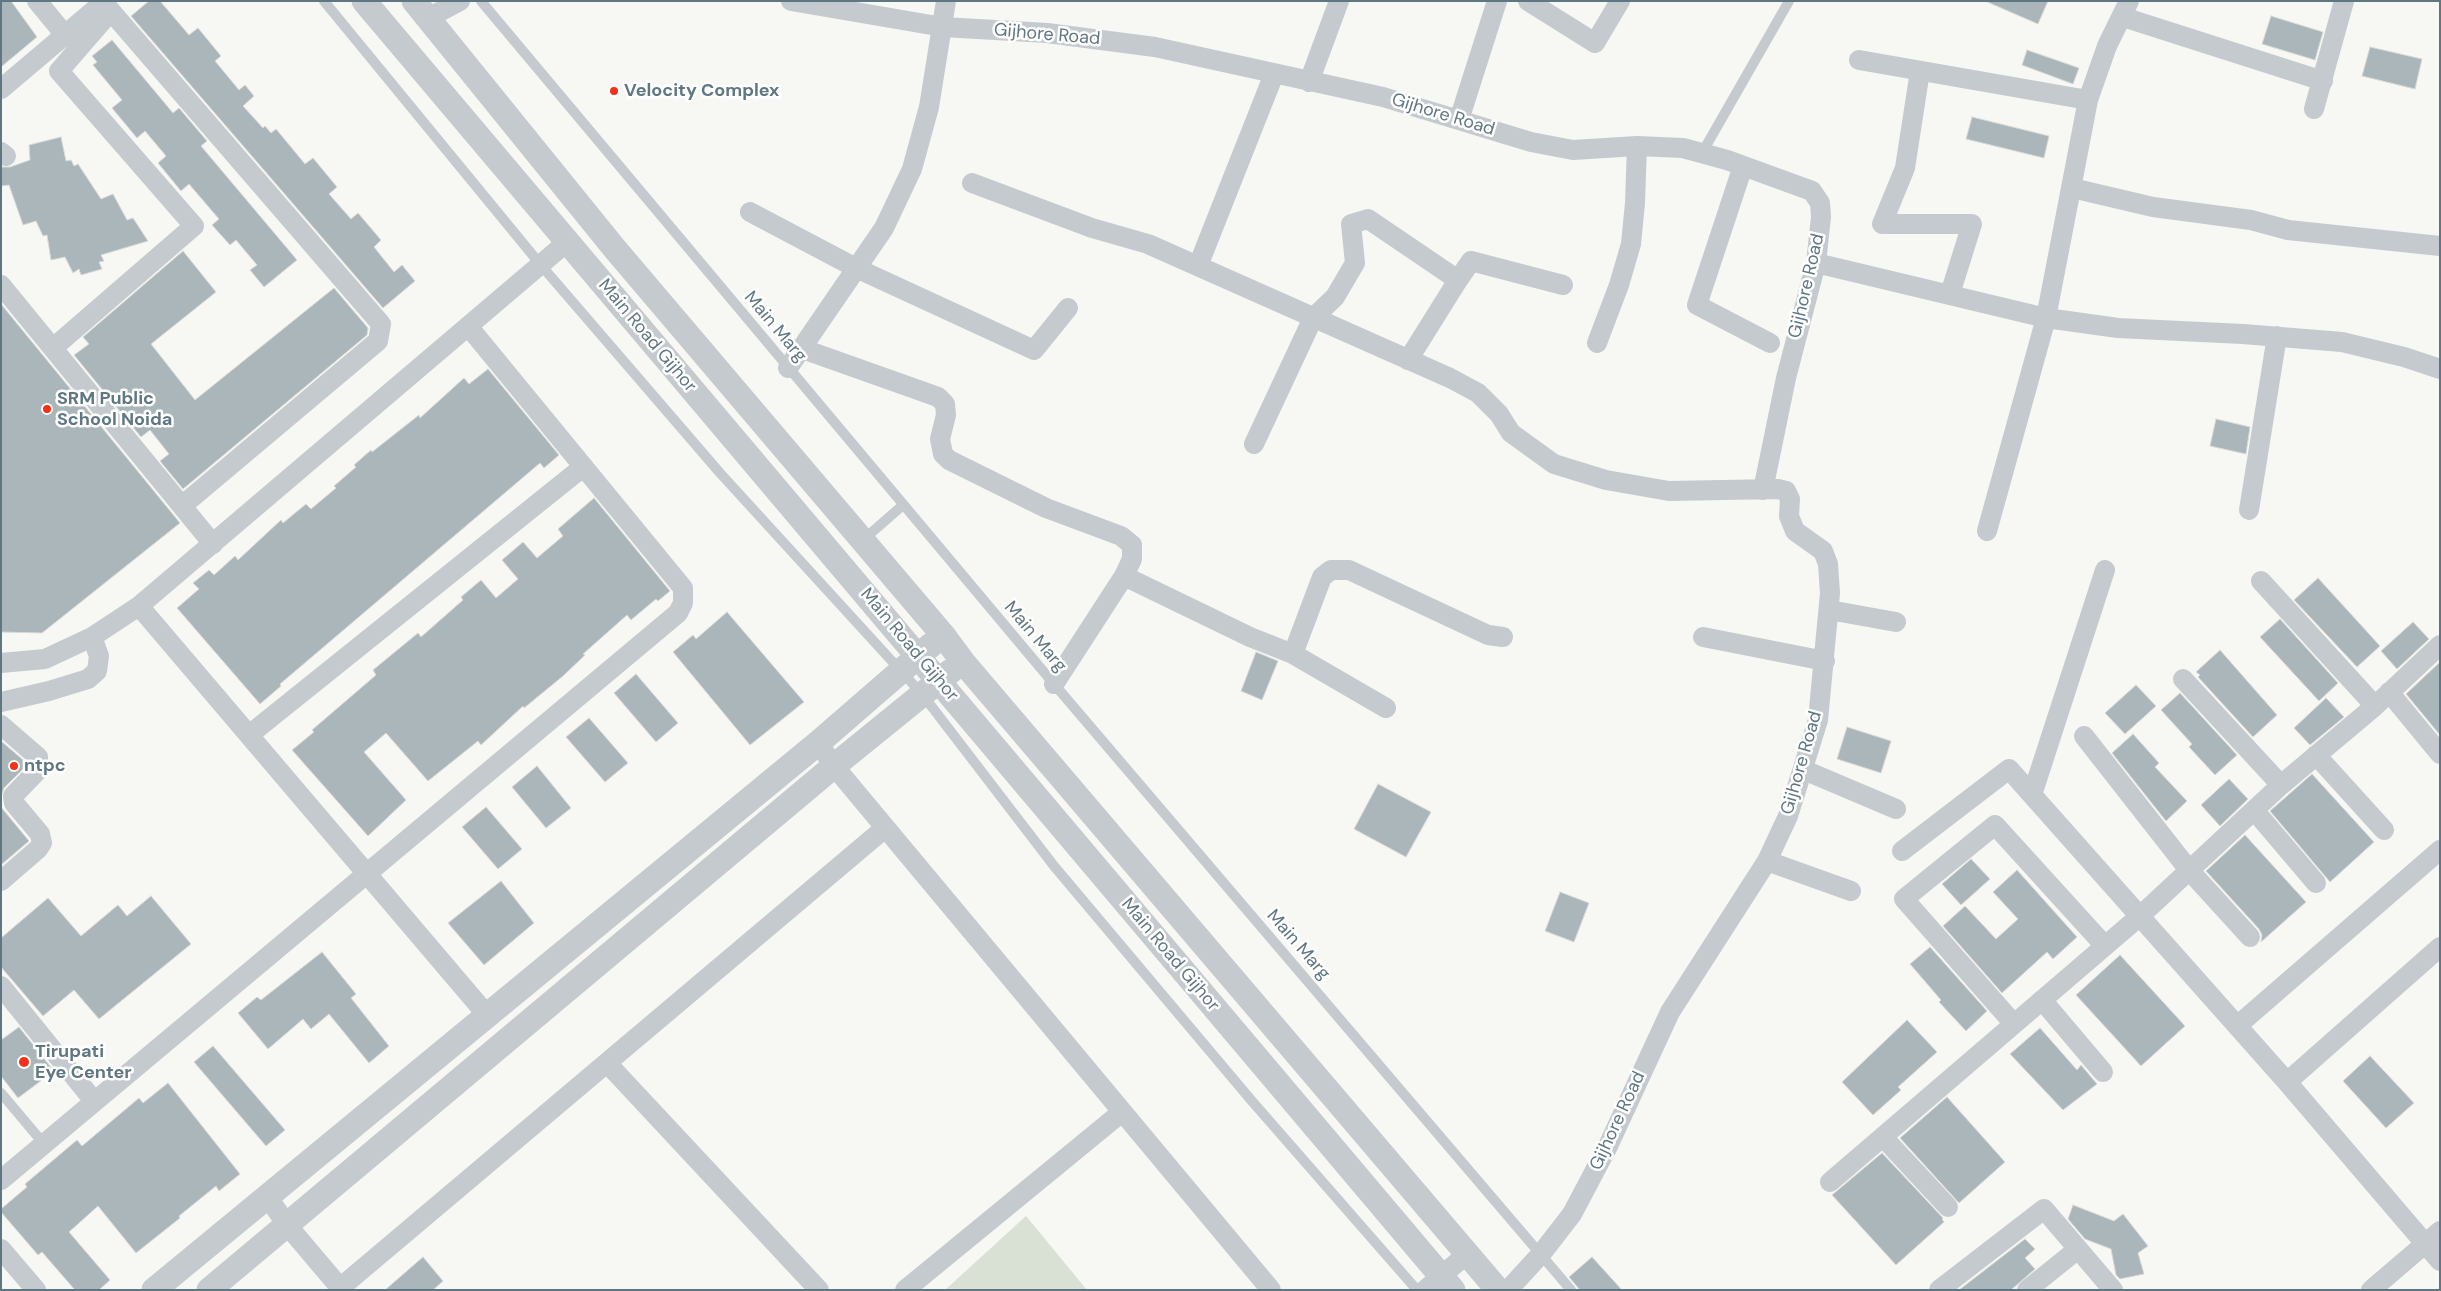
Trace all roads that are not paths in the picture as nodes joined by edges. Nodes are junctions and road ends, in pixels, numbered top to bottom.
1 (38, 1) edge
2 (324, 1) edge
3 (364, 1) edge
4 (460, 1) edge
5 (481, 1) edge
6 (790, 1) edge
7 (946, 1) edge
8 (1339, 1) edge
9 (1497, 1) edge
10 (1528, 1) edge
11 (1620, 1) edge
12 (1789, 1) edge
13 (2344, 1) edge
14 (107, 5) edge
15 (2126, 9) edge
16 (421, 10) edge
17 (943, 27) junction
18 (65, 35) junction
19 (1859, 60) dead end
20 (1920, 71) junction
21 (1274, 74) junction
22 (2322, 81) junction
23 (1309, 82) junction
24 (1, 89) edge
25 (2088, 100) junction
26 (2314, 109) dead end
27 (1459, 120) junction
28 (1637, 146) junction
29 (1702, 154) junction
30 (1743, 166) junction
31 (972, 183) dead end
32 (2072, 188) junction
33 (750, 212) dead end
34 (567, 242) junction
35 (2440, 246) edge
36 (1816, 263) junction
37 (540, 264) junction
38 (1198, 266) junction
39 (856, 268) junction
40 (1458, 280) junction
41 (1, 285) edge
42 (1563, 285) dead end
43 (1950, 294) junction
44 (1068, 308) dead end
45 (1313, 318) junction
46 (2046, 318) junction
47 (468, 326) junction
48 (2278, 336) junction
49 (1597, 343) dead end
50 (1770, 343) dead end
51 (53, 348) junction
52 (800, 348) junction
53 (1408, 360) junction
54 (788, 368) junction
55 (2440, 368) edge
56 (1254, 444) dead end
57 (583, 467) junction
58 (1763, 490) junction
59 (183, 505) junction
60 (903, 505) junction
61 (2249, 510) dead end
62 (1987, 531) dead end
63 (863, 541) junction
64 (213, 544) junction
65 (2105, 570) dead end
66 (1124, 576) junction
67 (2261, 580) dead end
68 (139, 606) junction
69 (1829, 610) junction
70 (1896, 622) dead end
71 (943, 635) junction
72 (92, 637) junction
73 (1503, 637) dead end
74 (1703, 637) dead end
75 (2440, 645) edge
76 (1293, 654) junction
77 (1825, 661) junction
78 (963, 662) junction
79 (1, 663) edge
80 (910, 663) junction
81 (2183, 679) dead end
82 (1054, 684) junction
83 (930, 688) junction
84 (2382, 699) junction
85 (1, 702) edge
86 (1386, 708) dead end
87 (1, 726) edge
88 (249, 735) junction
89 (2084, 736) dead end
90 (818, 743) junction
91 (2440, 754) edge
92 (2316, 755) junction
93 (834, 766) junction
94 (1804, 770) junction
95 (2280, 786) junction
96 (2032, 795) junction
97 (1896, 809) dead end
98 (2254, 810) junction
99 (885, 828) junction
100 (2384, 830) dead end
101 (2440, 850) edge
102 (1902, 851) dead end
103 (1767, 861) junction
104 (2189, 870) junction
105 (367, 875) junction
106 (1, 881) edge
107 (2316, 883) dead end
108 (1851, 891) dead end
109 (2140, 916) junction
110 (2250, 936) dead end
111 (2105, 946) junction
112 (2440, 947) edge
113 (1, 986) edge
114 (2042, 1000) junction
115 (487, 1015) junction
116 (2014, 1024) junction
117 (2237, 1026) junction
118 (607, 1062) junction
119 (2103, 1072) dead end
120 (2287, 1082) junction
121 (1, 1093) edge
122 (94, 1101) junction
123 (1122, 1112) junction
124 (1883, 1137) junction
125 (44, 1144) junction
126 (1, 1180) edge
127 (1830, 1182) dead end
128 (267, 1196) junction
129 (1948, 1207) dead end
130 (287, 1226) junction
131 (2432, 1237) edge
132 (1, 1249) edge
133 (2078, 1249) junction
134 (1468, 1253) junction
135 (1541, 1254) junction
136 (2440, 1261) edge
137 (1440, 1285) edge
138 (341, 1289) edge
139 (36, 1290) edge
140 (154, 1290) edge
141 (209, 1290) edge
142 (819, 1290) edge
143 (904, 1290) edge
144 (1271, 1290) edge
145 (1417, 1290) edge
146 (1498, 1290) edge
147 (1508, 1290) edge
148 (1570, 1290) edge
149 (1939, 1290) edge
150 (2027, 1290) edge
151 (2113, 1290) edge
152 (2371, 1290) edge

1 - 18 street
2 - 37 lane
3 - 34 street, Main Road Gijhor
4 - 16 street
5 - 54 lane, Main Marg
6 - 17 street, Gijhore Road
7 - 17 street
8 - 23 street
9 - 27 street
10 - 11 street
12 - 29 lane
13 - 22 street
14 - 18 street
14 - 51 street
14 - 59 street
15 - 22 street
15 - 25 street
16 - 63 street, Main Road Gijhor
17 - 21 street, Gijhore Road
17 - 39 street
18 - 24 street
19 - 20 street
20 - 25 street
20 - 43 street
21 - 23 street, Gijhore Road
21 - 38 street
22 - 26 street
23 - 27 street, Gijhore Road
25 - 32 street
27 - 28 street, Gijhore Road
28 - 29 street, Gijhore Road
28 - 49 street
29 - 30 street, Gijhore Road
30 - 36 street, Gijhore Road
30 - 50 street
31 - 38 street
32 - 35 street
32 - 46 street
33 - 39 street
34 - 37 street
34 - 80 street, Main Road Gijhor
36 - 43 street
36 - 58 street, Gijhore Road
37 - 47 street
37 - 80 lane
38 - 45 street
39 - 44 street
39 - 52 street
40 - 42 street
40 - 45 street
40 - 53 street
41 - 51 street
43 - 46 street
45 - 53 street
45 - 56 street
46 - 48 street
46 - 62 street
47 - 57 street
47 - 64 street
48 - 55 street
48 - 61 street
51 - 59 street
52 - 54 street
52 - 66 street
53 - 58 street
54 - 60 lane, Main Marg
57 - 88 street
57 - 105 street
58 - 69 street, Gijhore Road
59 - 64 street
60 - 63 lane
60 - 82 lane, Main Marg
63 - 71 street, Main Road Gijhor
64 - 68 street
65 - 96 street
66 - 76 street
66 - 82 street
67 - 84 street
68 - 72 street
68 - 88 street
69 - 70 street
69 - 77 street, Gijhore Road
71 - 78 street, Main Road Gijhor
71 - 80 street
72 - 79 street
72 - 85 street
73 - 76 street
74 - 77 street
75 - 84 street
76 - 86 street
77 - 94 street, Gijhore Road
78 - 83 street
78 - 134 street, Main Road Gijhor
80 - 83 street, Main Road Gijhor
80 - 90 street
81 - 95 street
82 - 135 lane, Main Marg
83 - 93 street
83 - 137 street, Main Road Gijhor
83 - 145 lane
84 - 91 street
84 - 92 street
87 - 106 street
88 - 105 street
89 - 104 street
90 - 93 street
90 - 115 street
92 - 95 street
92 - 100 street
93 - 99 street
93 - 130 street
94 - 97 street
94 - 103 street, Gijhore Road
95 - 98 street
96 - 102 street
96 - 109 street
98 - 104 street
98 - 107 street
99 - 118 street
99 - 123 street
101 - 117 street
103 - 108 street
103 - 135 street, Gijhore Road
104 - 109 street
104 - 110 street
105 - 115 street
105 - 122 street
109 - 111 street
109 - 117 street
111 - 114 street
111 - 116 street
112 - 120 street
113 - 122 street
114 - 116 street
114 - 119 street
115 - 128 street
116 - 124 street
117 - 120 street
118 - 138 street
118 - 142 street
120 - 131 street
121 - 125 lane
122 - 125 street
123 - 143 street
123 - 144 street
124 - 127 street
124 - 129 street
125 - 126 street
128 - 130 street
128 - 140 street
130 - 138 street
130 - 141 street
131 - 136 street
131 - 152 street
132 - 139 street
133 - 149 street
133 - 150 street
133 - 151 street
134 - 137 street
134 - 146 street, Main Road Gijhor
135 - 147 street, Gijhore Road
135 - 148 lane, Main Marg

